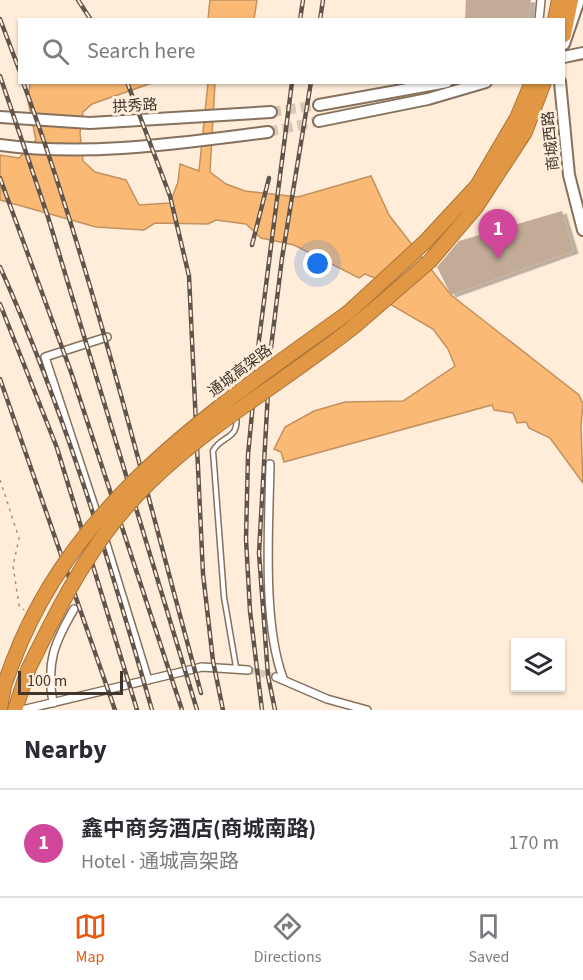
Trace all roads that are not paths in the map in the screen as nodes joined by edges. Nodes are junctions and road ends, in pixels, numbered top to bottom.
1 (541, 0) edge
2 (551, 0) edge
3 (559, 0) edge
4 (571, 0) edge
5 (579, 0) edge
6 (539, 18) edge
7 (554, 18) edge
8 (554, 18) edge
9 (565, 30) edge
10 (565, 41) edge
11 (583, 53) edge
12 (565, 57) edge
13 (436, 84) edge
14 (479, 84) edge
15 (531, 84) edge
16 (543, 84) edge
17 (561, 84) edge
18 (319, 105) tunnel mouth
19 (271, 112) tunnel mouth
20 (0, 117) edge
21 (318, 121) tunnel mouth
22 (268, 132) tunnel mouth
23 (2, 145) edge
24 (583, 230) edge
25 (107, 337) dead end
26 (226, 376) dead end
27 (270, 464) dead end
28 (74, 609) dead end
29 (236, 667) junction
30 (248, 670) tunnel mouth
31 (148, 680) junction
32 (53, 703) junction
33 (0, 708) edge
34 (15, 710) edge
35 (22, 710) edge
36 (368, 710) edge

1 - 6 street
2 - 7 main road
3 - 8 highway
4 - 9 highway
5 - 10 main road
11 - 12 main road
13 - 18 main road
14 - 21 main road
15 - 33 highway, 通城高架路, bridge
16 - 34 highway, 通城高架路, bridge
17 - 24 main road, 商城西路
19 - 20 main road, 拱秀路
22 - 23 main road
25 - 31 street
26 - 29 lane
27 - 36 street
28 - 32 street
29 - 30 street
29 - 31 street
31 - 32 street
32 - 35 street

